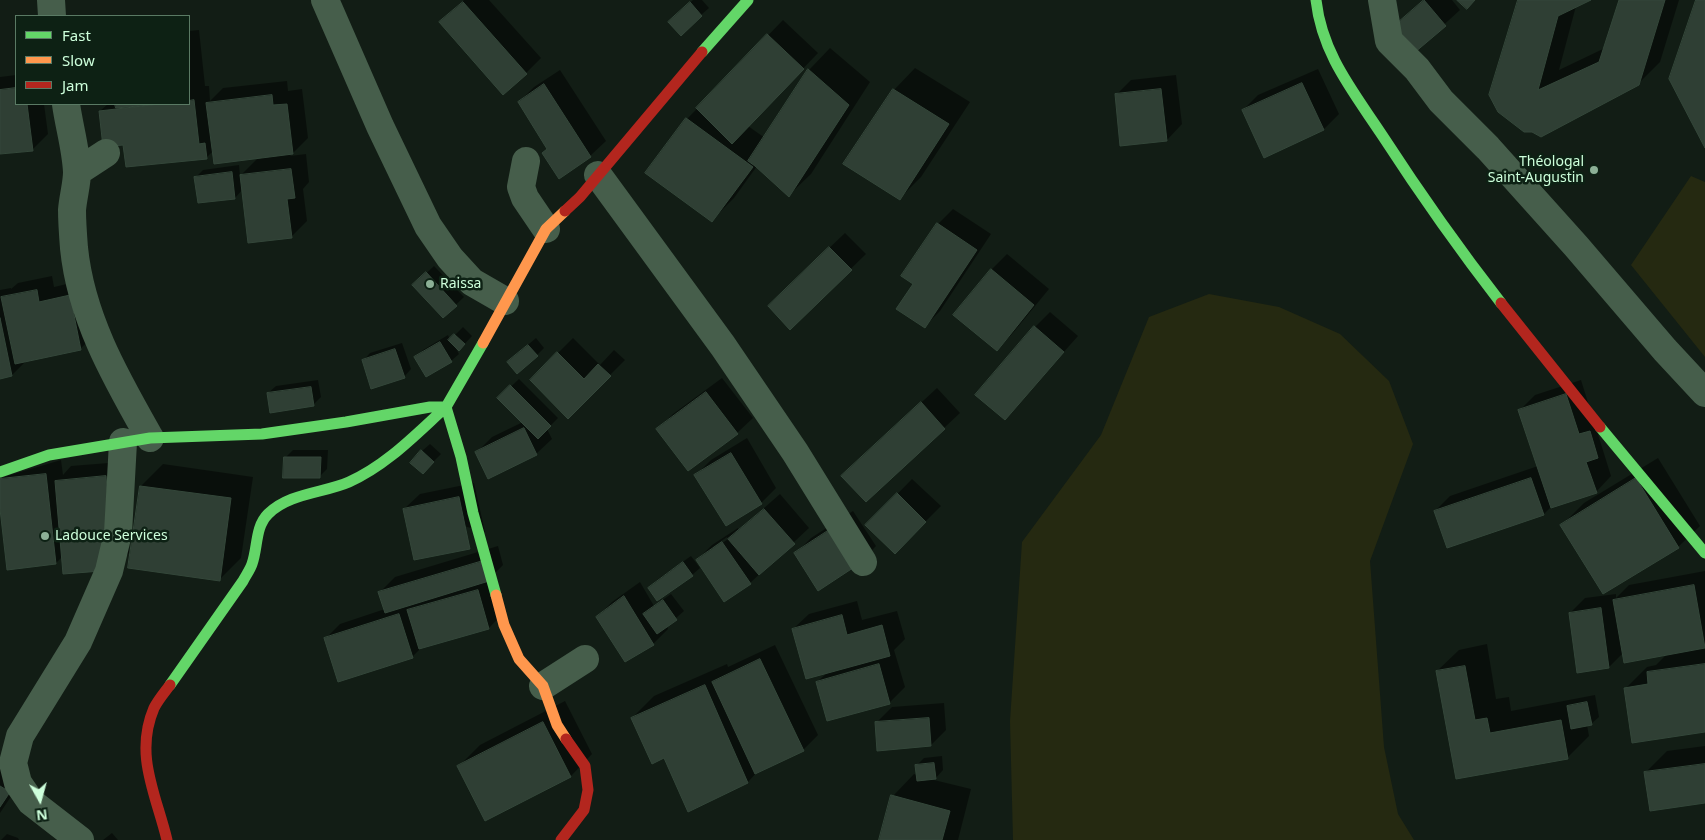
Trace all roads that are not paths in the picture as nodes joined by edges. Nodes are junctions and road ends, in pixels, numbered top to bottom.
1 (51, 0) edge
2 (324, 0) edge
3 (748, 0) edge
4 (1316, 0) edge
5 (1382, 0) edge
6 (52, 15) edge
7 (66, 105) edge
8 (106, 153) dead end
9 (526, 161) dead end
10 (77, 172) junction
11 (598, 175) junction
12 (546, 229) junction
13 (505, 301) junction
14 (1705, 393) edge
15 (446, 407) junction
16 (150, 438) junction
17 (123, 442) junction
18 (0, 472) edge
19 (1705, 553) edge
20 (864, 562) dead end
21 (585, 659) dead end
22 (543, 686) junction
23 (80, 840) edge
24 (167, 840) edge
25 (561, 840) edge

1 - 6 street
2 - 13 street
3 - 11 street
4 - 19 street
5 - 14 street
7 - 10 street
8 - 10 street
9 - 12 street
10 - 16 street
11 - 12 street
11 - 20 street
12 - 13 street
13 - 15 street
15 - 16 street
15 - 22 street
15 - 24 street
16 - 17 street
17 - 18 street
17 - 23 street
21 - 22 street
22 - 25 street

